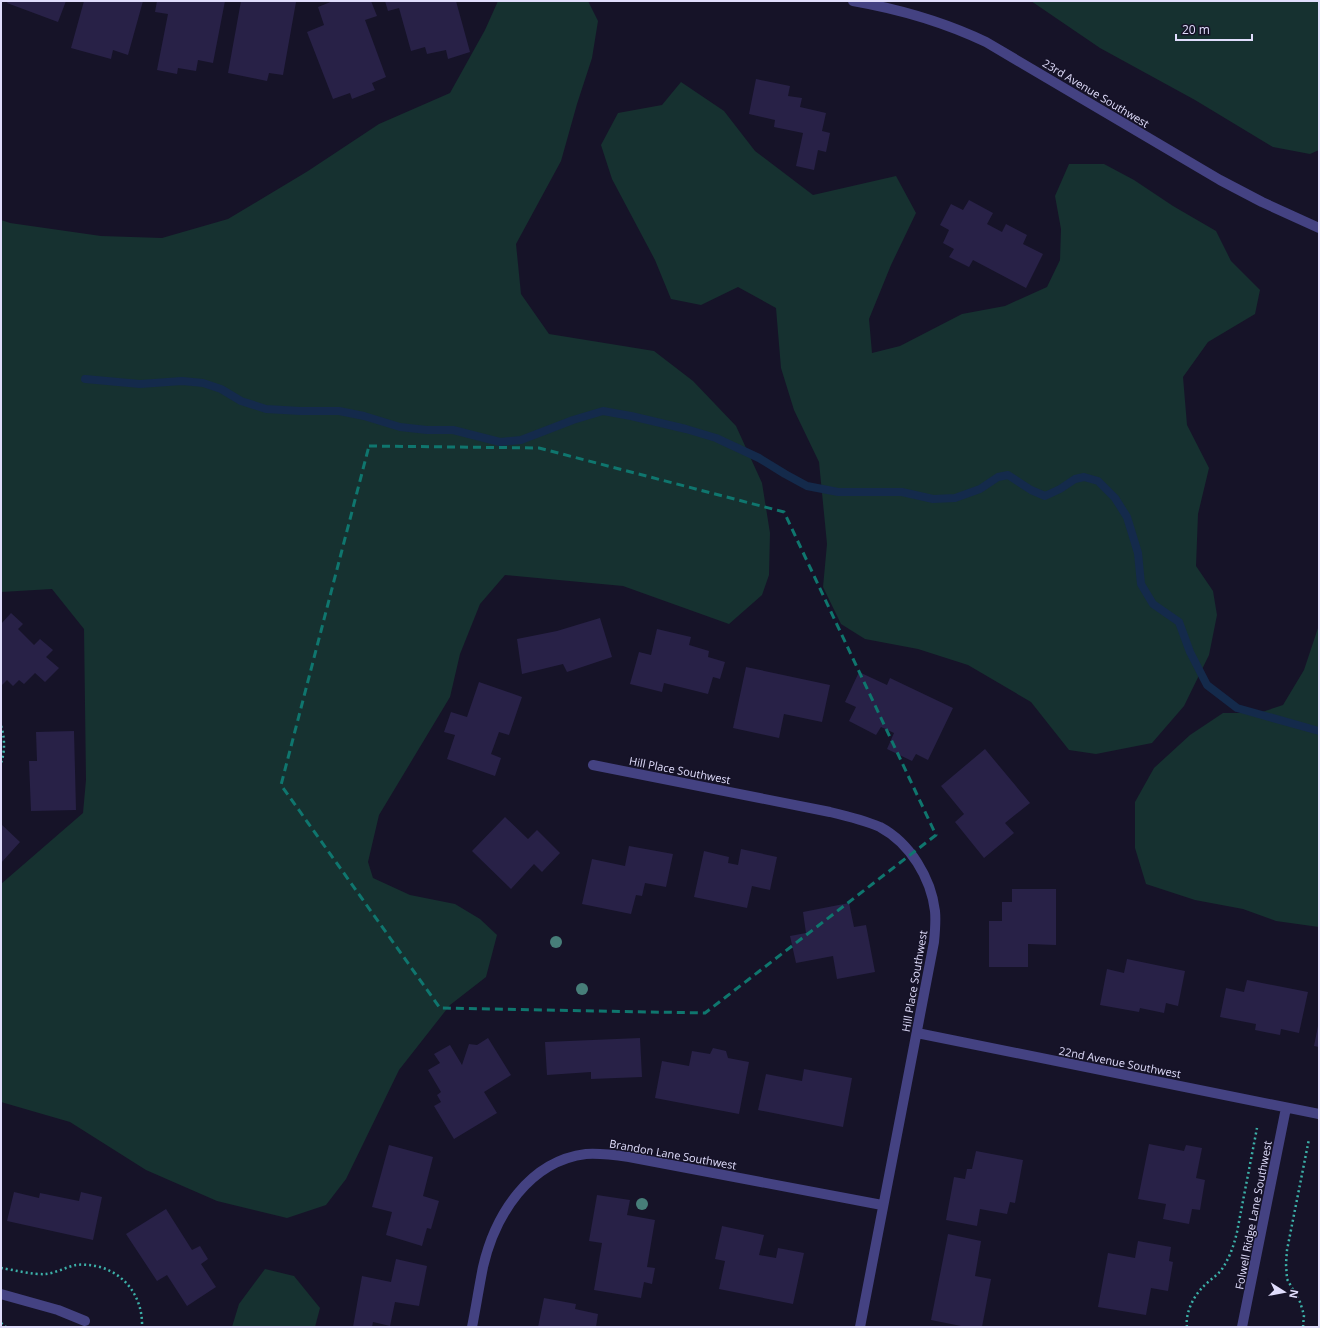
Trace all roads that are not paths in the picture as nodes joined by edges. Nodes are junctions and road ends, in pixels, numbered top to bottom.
1 (853, 1) edge
2 (1319, 228) edge
3 (593, 765) dead end
4 (917, 1033) junction
5 (1286, 1108) junction
6 (1319, 1114) edge
7 (882, 1205) junction
8 (1, 1294) edge
9 (85, 1321) dead end
10 (472, 1327) edge
11 (860, 1327) edge
12 (1242, 1327) edge

1 - 2 street, 23rd Avenue Southwest
3 - 4 street, Hill Place Southwest
4 - 5 street, 22nd Avenue Southwest
4 - 7 street, Hill Place Southwest
5 - 6 street, 22nd Avenue Southwest
5 - 12 street, Folwell Ridge Lane Southwest
7 - 10 street, Brandon Lane Southwest
7 - 11 street, Hill Place Southwest
8 - 9 street

